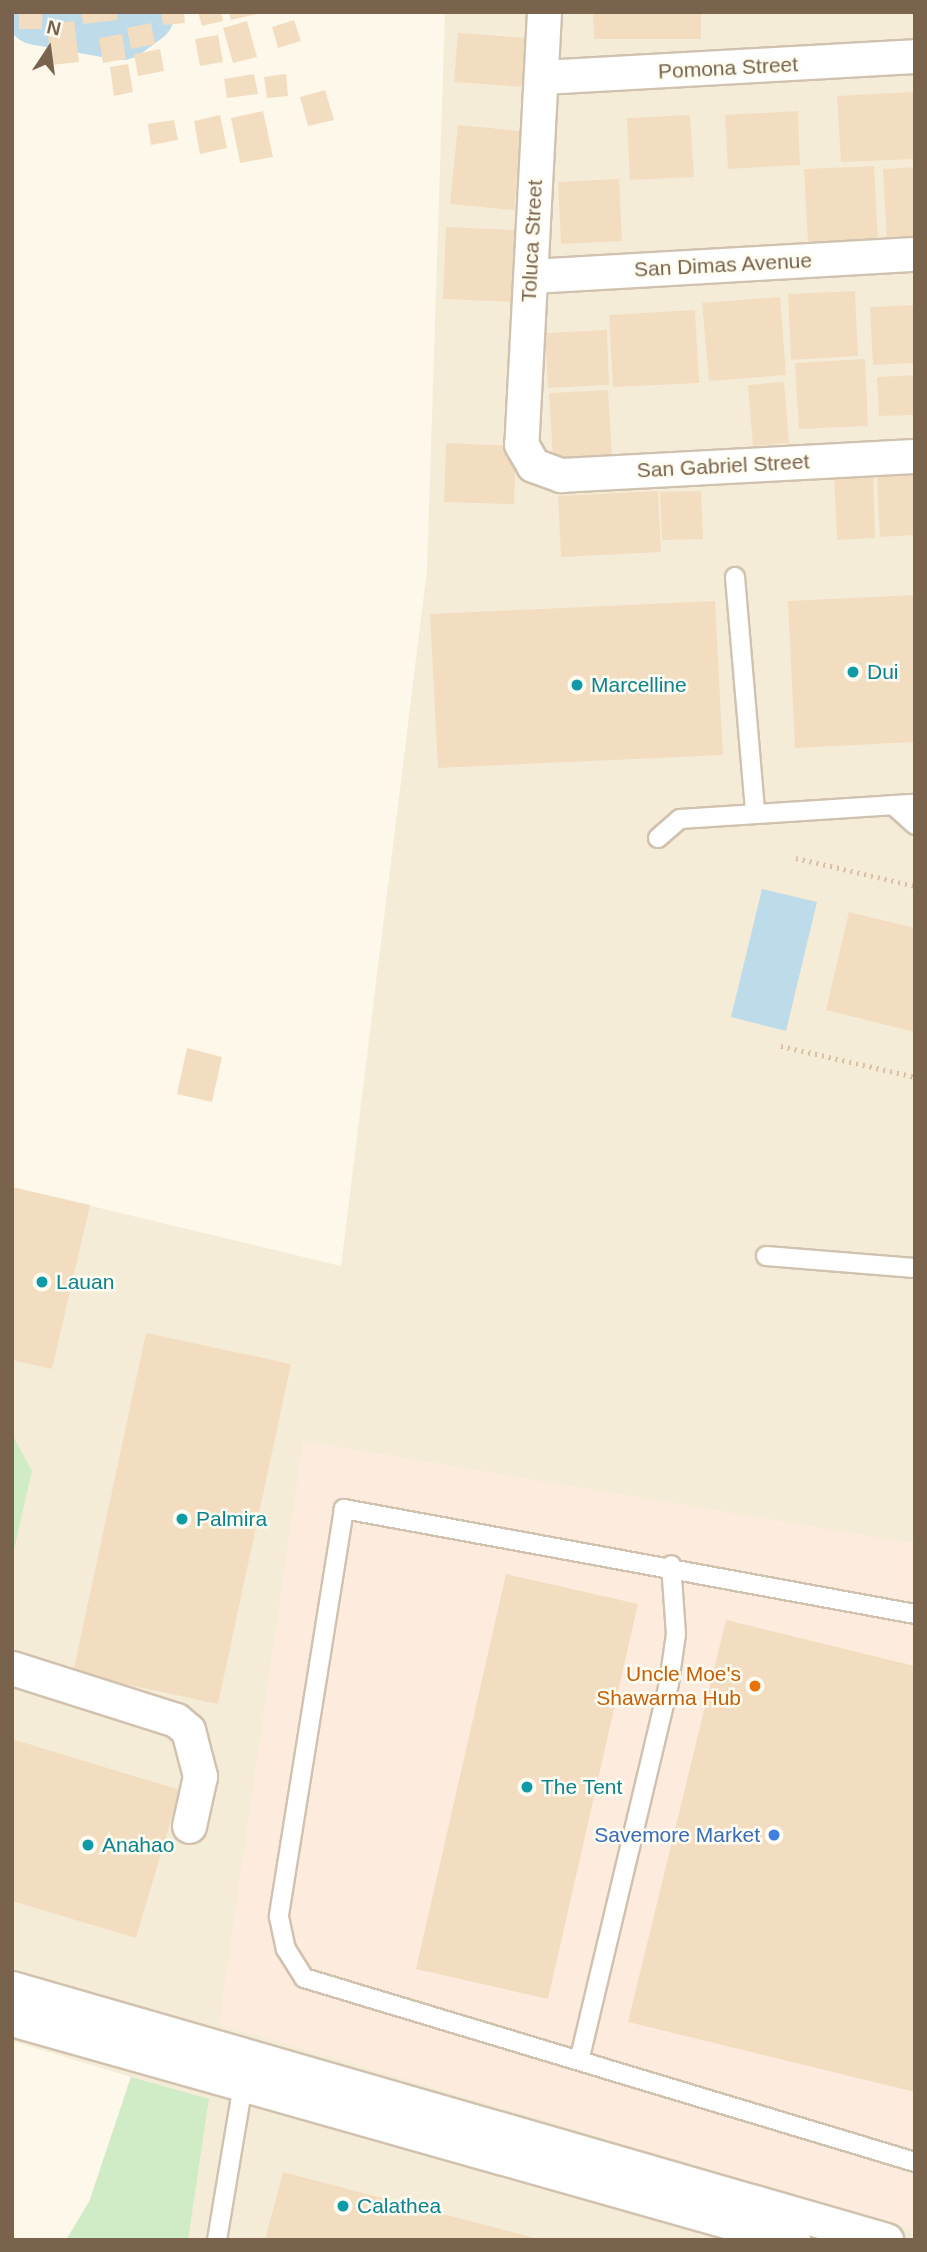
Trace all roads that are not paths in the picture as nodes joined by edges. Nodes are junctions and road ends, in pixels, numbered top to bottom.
1 (544, 12) edge
2 (915, 55) edge
3 (541, 77) junction
4 (915, 254) edge
5 (531, 276) junction
6 (915, 456) edge
7 (533, 466) joint
8 (735, 577) dead end
9 (915, 804) edge
10 (893, 805) junction
11 (755, 812) junction
12 (915, 825) edge
13 (658, 838) dead end
14 (766, 1256) dead end
15 (915, 1269) edge
16 (671, 1566) junction
17 (915, 1614) edge
18 (12, 1668) edge
19 (189, 1826) dead end
20 (12, 1988) edge
21 (12, 2019) edge
22 (580, 2057) junction
23 (246, 2069) junction
24 (549, 2156) junction
25 (915, 2162) edge
26 (216, 2240) edge
27 (793, 2240) edge
28 (886, 2240) edge

1 - 3 street, Toluca Street
2 - 3 street, Pomona Street
3 - 5 street, Toluca Street
4 - 5 street, San Dimas Avenue
5 - 7 street, Toluca Street
6 - 7 street, San Gabriel Street
8 - 11 lane
9 - 10 lane
10 - 11 lane
10 - 12 lane
11 - 13 lane
14 - 15 lane
16 - 17 lane
16 - 22 lane
16 - 22 lane
18 - 19 street
20 - 23 street
21 - 23 street
22 - 25 lane
23 - 24 street
23 - 26 lane
24 - 27 street
24 - 28 street

